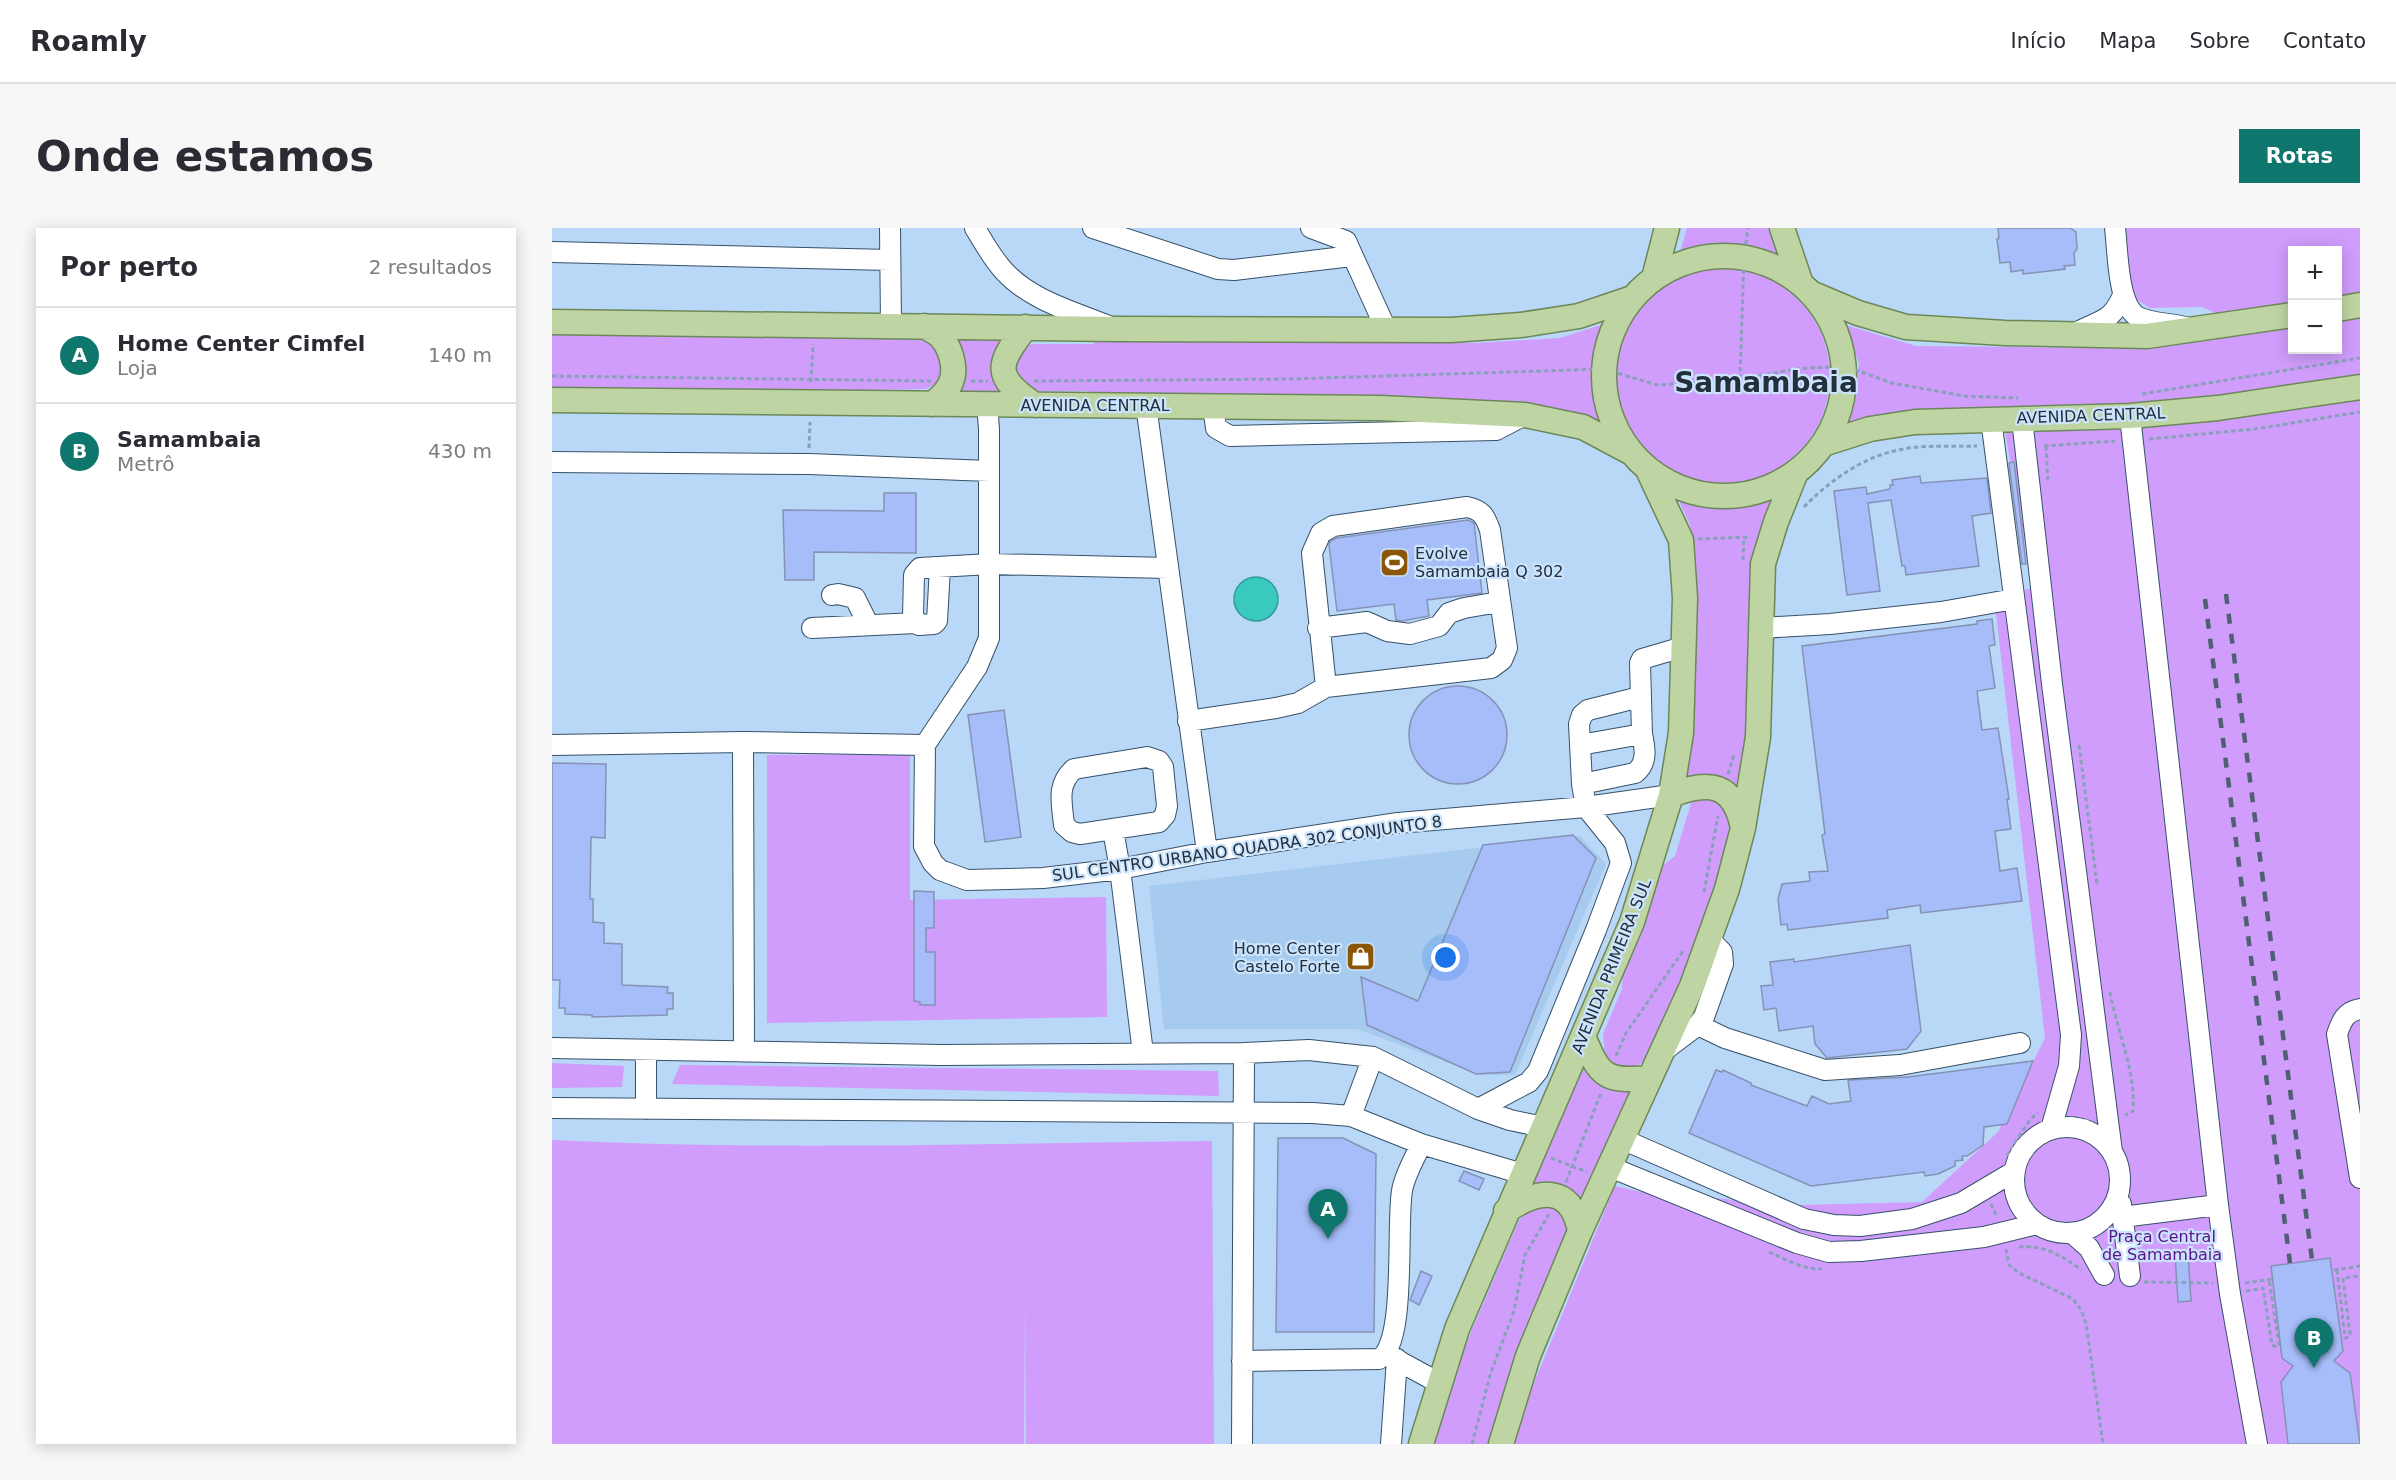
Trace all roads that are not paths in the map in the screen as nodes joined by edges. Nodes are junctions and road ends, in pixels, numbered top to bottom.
1 (891, 228) edge
2 (975, 228) edge
3 (1093, 228) edge
4 (1311, 228) edge
5 (1667, 228) edge
6 (1782, 228) edge
7 (2115, 228) edge
8 (1350, 241) edge
9 (552, 252) edge
10 (890, 260) junction
11 (1654, 278) junction
12 (1807, 289) junction
13 (2123, 295) junction
14 (1632, 298) junction
15 (2360, 305) edge
16 (2342, 308) edge
17 (2288, 316) edge
18 (552, 322) edge
19 (891, 325) junction
20 (924, 326) junction
21 (1026, 327) junction
22 (1117, 329) junction
23 (1386, 329) junction
24 (2197, 330) junction
25 (2071, 336) junction
26 (2360, 387) edge
27 (552, 400) edge
28 (933, 404) junction
29 (987, 404) junction
30 (1035, 405) junction
31 (1146, 405) junction
32 (2133, 406) junction
33 (2024, 409) junction
34 (1991, 419) junction
35 (1823, 444) junction
36 (1630, 452) junction
37 (552, 462) edge
38 (1648, 470) junction
39 (989, 471) junction
40 (1796, 472) junction
41 (990, 564) junction
42 (1167, 568) junction
43 (832, 595) dead end
44 (2014, 599) junction
45 (1499, 602) junction
46 (868, 624) junction
47 (812, 628) dead end
48 (1318, 628) junction
49 (1760, 628) junction
50 (1683, 647) junction
51 (1326, 687) junction
52 (1641, 697) junction
53 (1188, 721) junction
54 (1642, 734) junction
55 (742, 742) junction
56 (552, 745) edge
57 (925, 745) junction
58 (1580, 746) junction
59 (1582, 784) junction
60 (1671, 795) junction
61 (1586, 807) junction
62 (1743, 828) junction
63 (1113, 830) junction
64 (1207, 852) junction
65 (1120, 869) junction
66 (1638, 906) junction
67 (1596, 930) junction
68 (1709, 939) junction
69 (2360, 1009) edge
70 (1698, 1025) junction
71 (1583, 1036) junction
72 (2020, 1043) dead end
73 (552, 1048) edge
74 (646, 1050) junction
75 (744, 1052) junction
76 (1662, 1052) junction
77 (1143, 1053) junction
78 (1244, 1053) junction
79 (1373, 1057) junction
80 (1538, 1071) junction
81 (1650, 1078) junction
82 (1555, 1100) junction
83 (552, 1108) edge
84 (1478, 1108) junction
85 (646, 1109) junction
86 (1243, 1113) junction
87 (1351, 1116) junction
88 (1543, 1127) junction
89 (2051, 1129) junction
90 (1622, 1139) junction
91 (1421, 1144) junction
92 (2112, 1152) junction
93 (1610, 1167) junction
94 (2015, 1171) junction
95 (1523, 1174) junction
96 (2360, 1178) edge
97 (2119, 1192) junction
98 (2218, 1205) junction
99 (1506, 1212) junction
100 (2122, 1217) junction
101 (2037, 1224) junction
102 (1580, 1231) junction
103 (2072, 1233) junction
104 (2104, 1275) dead end
105 (2130, 1276) dead end
106 (1392, 1356) junction
107 (1242, 1361) junction
108 (1439, 1383) junction
109 (1242, 1444) edge
110 (1391, 1444) edge
111 (1421, 1444) edge
112 (1501, 1444) edge
113 (2257, 1444) edge

1 - 10 street
2 - 22 street
3 - 8 street
4 - 8 street
5 - 11 main road
6 - 12 main road
7 - 13 street
8 - 23 street
9 - 10 street
10 - 19 street
11 - 12 main road
11 - 14 main road
12 - 25 main road
12 - 35 main road
13 - 24 street
13 - 25 street
14 - 23 main road
14 - 36 main road
15 - 16 main road
17 - 24 main road
18 - 19 main road
19 - 20 main road
20 - 21 main road
20 - 28 main road
21 - 22 main road
21 - 30 main road
22 - 23 main road
24 - 25 main road
26 - 32 main road, AVENIDA CENTRAL
27 - 28 main road, AVENIDA CENTRAL
28 - 29 main road, AVENIDA CENTRAL
29 - 30 main road, AVENIDA CENTRAL
29 - 39 street
30 - 31 main road, AVENIDA CENTRAL
31 - 36 main road, AVENIDA CENTRAL
31 - 42 street
32 - 33 main road, AVENIDA CENTRAL
32 - 98 street
33 - 34 main road, AVENIDA CENTRAL
33 - 92 street
34 - 35 main road, AVENIDA CENTRAL
34 - 44 street
35 - 40 main road
36 - 38 main road
37 - 39 street
38 - 40 main road
38 - 50 main road, AVENIDA PRIMEIRA SUL
39 - 41 street
40 - 49 main road
41 - 42 street
41 - 46 street
41 - 57 street
42 - 53 street
43 - 46 street
44 - 49 street
44 - 89 street
45 - 48 street
45 - 48 street
45 - 51 street
46 - 47 street
48 - 51 street
49 - 62 main road
50 - 52 street
50 - 60 main road, AVENIDA PRIMEIRA SUL
51 - 53 street
52 - 54 street
52 - 58 street
53 - 64 street
54 - 58 street
54 - 59 street
55 - 56 street
55 - 57 street
55 - 75 street
57 - 65 street, SUL CENTRO URBANO QUADRA 302 CONJUNTO 8
58 - 59 street
59 - 61 street
60 - 61 street, SUL CENTRO URBANO QUADRA 302 CONJUNTO 8
60 - 62 main road
60 - 66 main road, AVENIDA PRIMEIRA SUL
61 - 64 street, SUL CENTRO URBANO QUADRA 302 CONJUNTO 8
61 - 67 street
62 - 68 main road
63 - 63 street
63 - 65 street
64 - 65 street, SUL CENTRO URBANO QUADRA 302 CONJUNTO 8
65 - 77 street
66 - 67 street
66 - 71 main road, AVENIDA PRIMEIRA SUL
67 - 80 street
68 - 70 street
68 - 76 main road
69 - 96 street
70 - 72 street
70 - 76 street
71 - 81 main road
71 - 82 main road, AVENIDA PRIMEIRA SUL
73 - 74 street
74 - 75 street
74 - 85 street
75 - 77 street
76 - 81 main road
77 - 78 street
78 - 79 street
78 - 86 street
79 - 84 street
79 - 87 street
80 - 82 street
80 - 84 street
81 - 90 main road
82 - 88 main road, AVENIDA PRIMEIRA SUL
83 - 85 street
84 - 88 street
85 - 86 street
86 - 87 street
86 - 107 street
87 - 91 street
88 - 95 main road, AVENIDA PRIMEIRA SUL
89 - 92 street
89 - 94 street
90 - 93 main road
90 - 94 street
91 - 95 street
91 - 106 street
92 - 97 street
93 - 101 street
93 - 102 main road
94 - 101 street
95 - 99 main road, AVENIDA PRIMEIRA SUL
97 - 100 street
97 - 103 street
98 - 100 street
98 - 113 street
99 - 102 main road
99 - 108 main road, AVENIDA PRIMEIRA SUL
100 - 105 street
101 - 103 street
102 - 112 main road
103 - 104 street
106 - 107 street
106 - 108 street
106 - 110 street
107 - 109 street
108 - 111 main road, AVENIDA PRIMEIRA SUL

